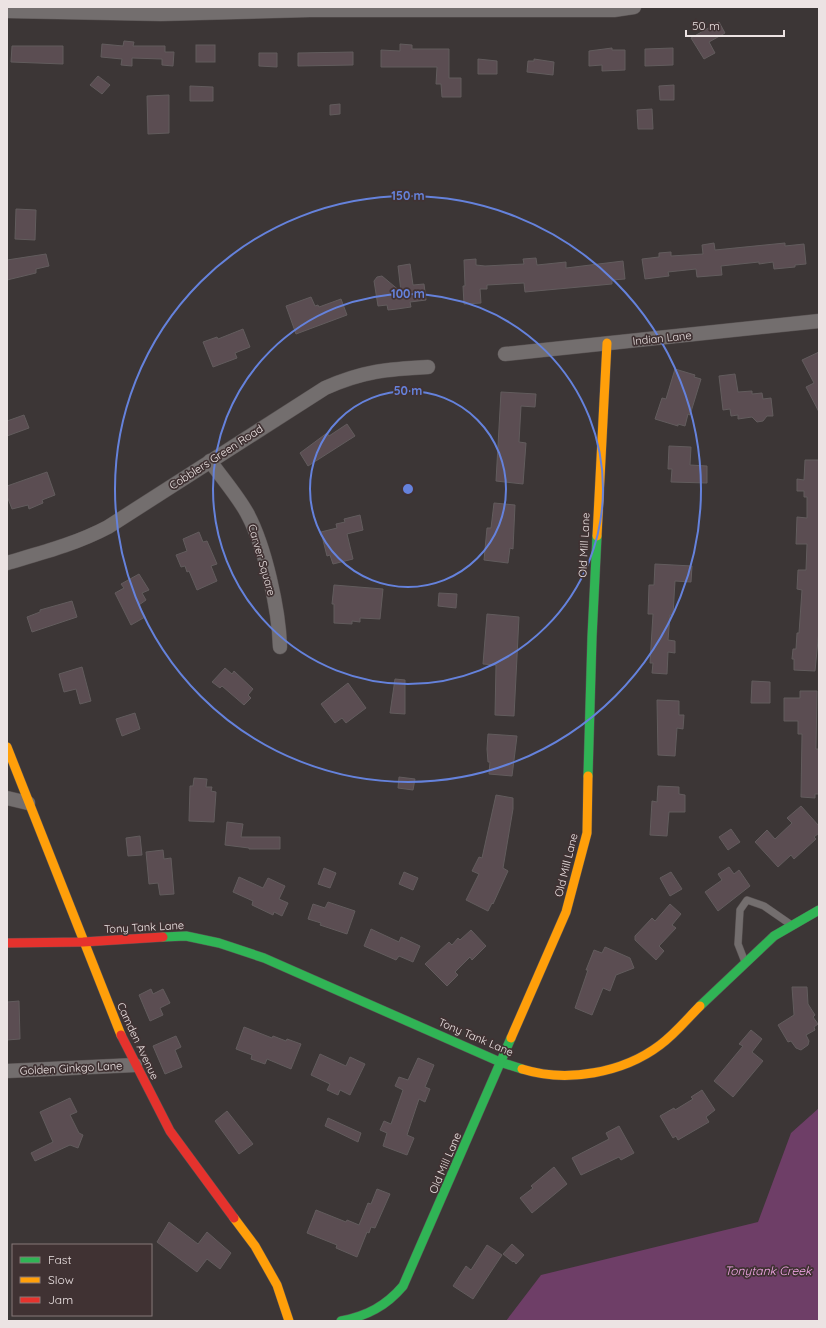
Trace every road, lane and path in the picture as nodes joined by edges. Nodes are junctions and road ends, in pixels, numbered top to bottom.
1 (634, 7) edge
2 (7, 11) edge
3 (819, 321) edge
4 (607, 343) junction
5 (505, 354) dead end
6 (428, 367) dead end
7 (210, 461) junction
8 (7, 563) edge
9 (280, 647) dead end
10 (7, 747) edge
11 (7, 798) edge
12 (28, 803) junction
13 (819, 910) edge
14 (792, 925) junction
15 (83, 942) junction
16 (7, 944) edge
17 (745, 962) junction
18 (500, 1062) junction
19 (135, 1065) junction
20 (7, 1071) edge
21 (289, 1321) edge
22 (341, 1321) edge

1 - 2 street
3 - 4 street, Indian Lane
4 - 5 street, Indian Lane
4 - 18 street, Old Mill Lane
6 - 7 street, Cobblers Green Road
7 - 8 street, Cobblers Green Road
7 - 9 street, Carver Square
10 - 12 street, Camden Avenue
11 - 12 street
12 - 15 street, Camden Avenue
13 - 14 street, Tony Tank Lane
14 - 17 street, Tony Tank Lane
14 - 17 lane
15 - 16 street, Tony Tank Lane
15 - 18 street, Tony Tank Lane
15 - 19 street, Camden Avenue
17 - 18 street, Tony Tank Lane
18 - 22 street, Old Mill Lane
19 - 20 street, Golden Ginkgo Lane
19 - 21 street, Camden Avenue

